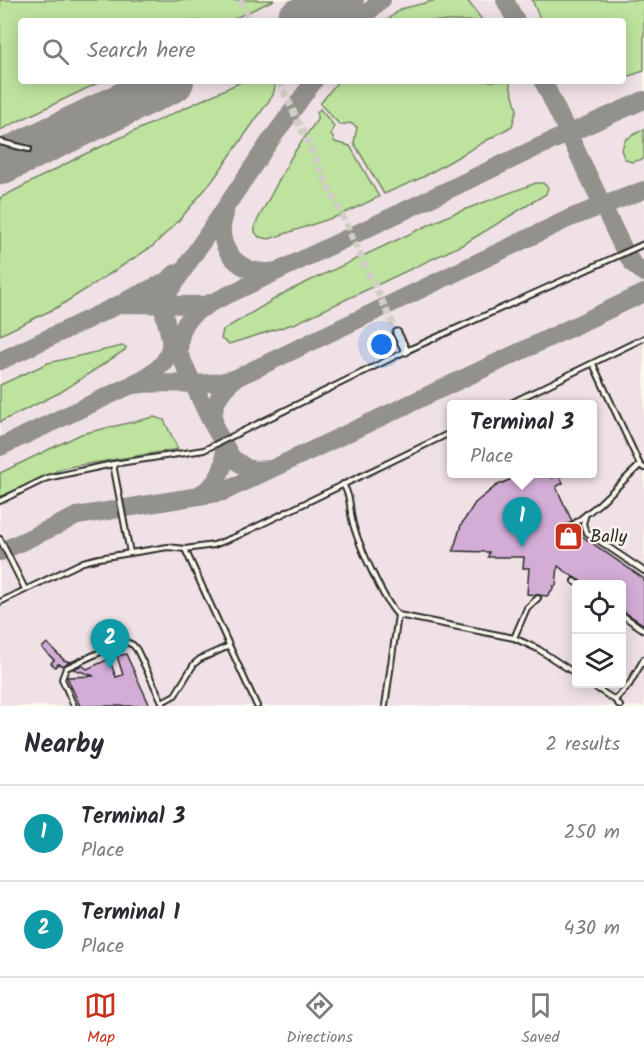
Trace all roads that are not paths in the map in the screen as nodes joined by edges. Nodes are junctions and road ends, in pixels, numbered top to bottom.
1 (0, 142) edge
2 (29, 149) dead end
3 (644, 244) edge
4 (397, 333) tunnel mouth
5 (644, 338) edge
6 (406, 351) junction
7 (593, 364) junction
8 (519, 400) edge
9 (447, 434) edge
10 (113, 464) junction
11 (642, 467) edge
12 (343, 484) junction
13 (0, 501) edge
14 (585, 515) junction
15 (569, 528) dead end
16 (0, 539) edge
17 (185, 549) junction
18 (130, 553) junction
19 (644, 571) edge
20 (25, 590) junction
21 (538, 598) dead end
22 (0, 602) edge
23 (398, 615) junction
24 (626, 618) edge
25 (644, 630) edge
26 (514, 638) junction
27 (229, 646) junction
28 (644, 659) edge
29 (572, 671) edge
30 (596, 688) edge
31 (615, 700) junction
32 (163, 704) edge
33 (74, 706) edge
34 (257, 706) edge
35 (385, 706) edge
36 (620, 706) edge

1 - 2 lane
3 - 6 lane
4 - 6 street
5 - 7 lane
6 - 10 lane
7 - 8 lane
7 - 11 lane
9 - 12 lane
10 - 13 lane
10 - 18 lane
11 - 14 lane
12 - 17 lane
12 - 23 lane
14 - 15 lane
14 - 19 lane
16 - 20 lane
17 - 18 lane
17 - 27 lane
18 - 20 lane
20 - 22 lane
21 - 26 lane
23 - 26 lane
23 - 35 lane
24 - 25 lane
26 - 29 lane
27 - 32 lane
27 - 34 lane
28 - 31 lane
30 - 31 lane
31 - 36 lane
32 - 33 lane

